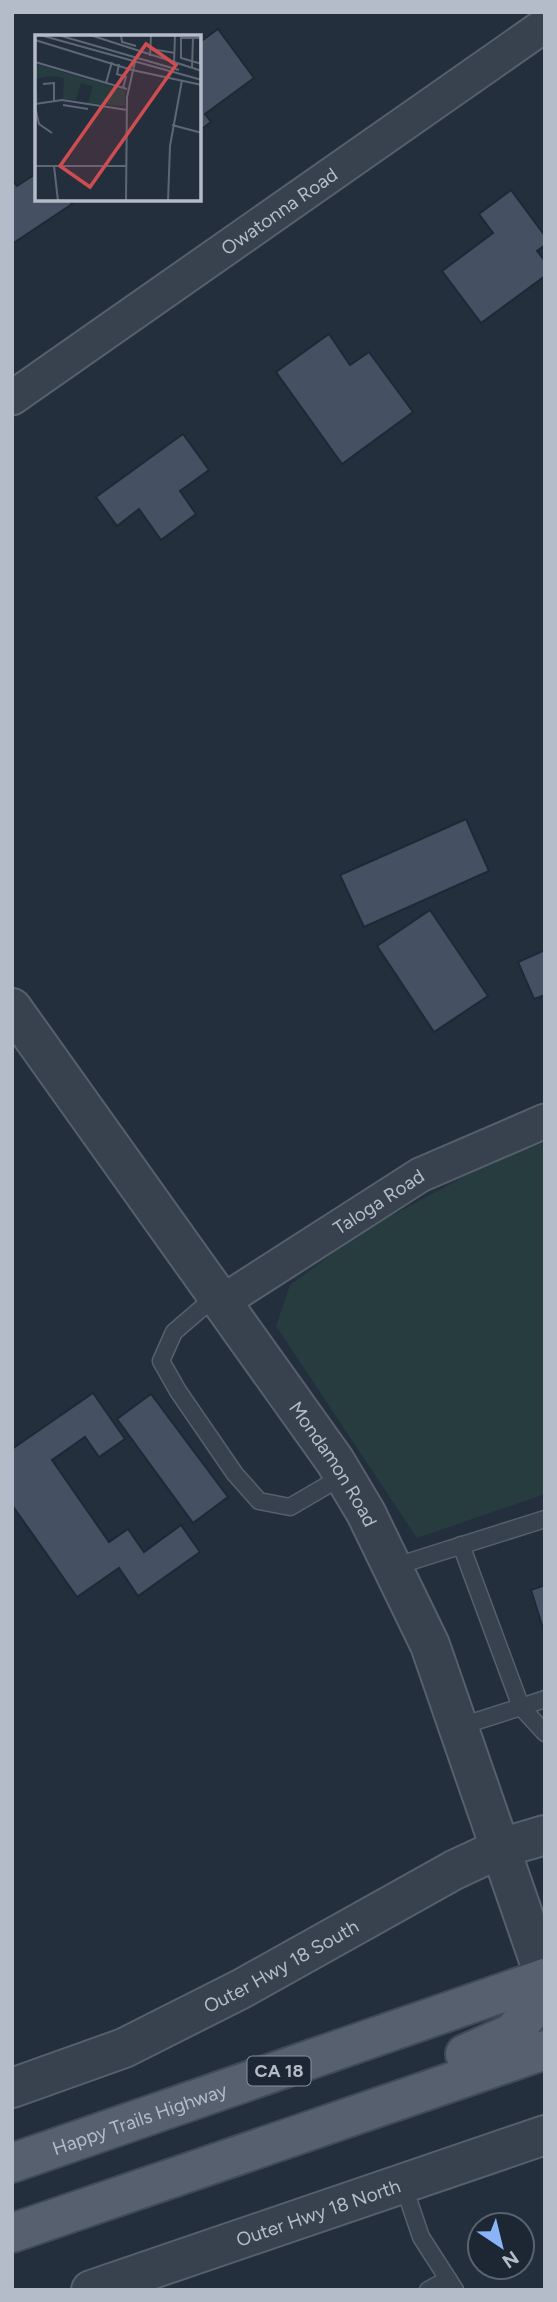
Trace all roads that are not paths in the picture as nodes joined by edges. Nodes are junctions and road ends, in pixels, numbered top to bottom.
1 (545, 25) edge
2 (12, 398) edge
3 (12, 1008) edge
4 (545, 1121) edge
5 (219, 1299) junction
6 (344, 1476) junction
7 (545, 1519) edge
8 (461, 1545) junction
9 (393, 1567) junction
10 (545, 1699) edge
11 (522, 1707) junction
12 (458, 1727) junction
13 (545, 1732) edge
14 (545, 1835) edge
15 (501, 1848) junction
16 (545, 1978) edge
17 (545, 2050) edge
18 (12, 2088) edge
19 (545, 2135) edge
20 (215, 2162) junction
21 (12, 2163) edge
22 (403, 2184) junction
23 (12, 2233) edge
24 (452, 2284) edge
25 (91, 2290) edge
26 (428, 2290) edge

1 - 2 street, Owatonna Road
3 - 5 street, Mondamon Road
4 - 5 street, Taloga Road
5 - 6 street, Mondamon Road
5 - 6 lane
6 - 9 street, Mondamon Road
7 - 8 lane
8 - 9 lane
8 - 11 lane
9 - 12 street, Mondamon Road
10 - 11 lane
11 - 12 lane
11 - 13 lane
12 - 15 street, Mondamon Road
14 - 15 street, Outer Hwy 18 South
15 - 16 street, Mondamon Road
15 - 18 street, Outer Hwy 18 South
16 - 20 main road
16 - 21 main road, Happy Trails Highway / CA 18
17 - 20 main road
19 - 22 street, Outer Hwy 18 North
20 - 23 main road
22 - 24 lane
22 - 25 street, Outer Hwy 18 North
24 - 26 lane

